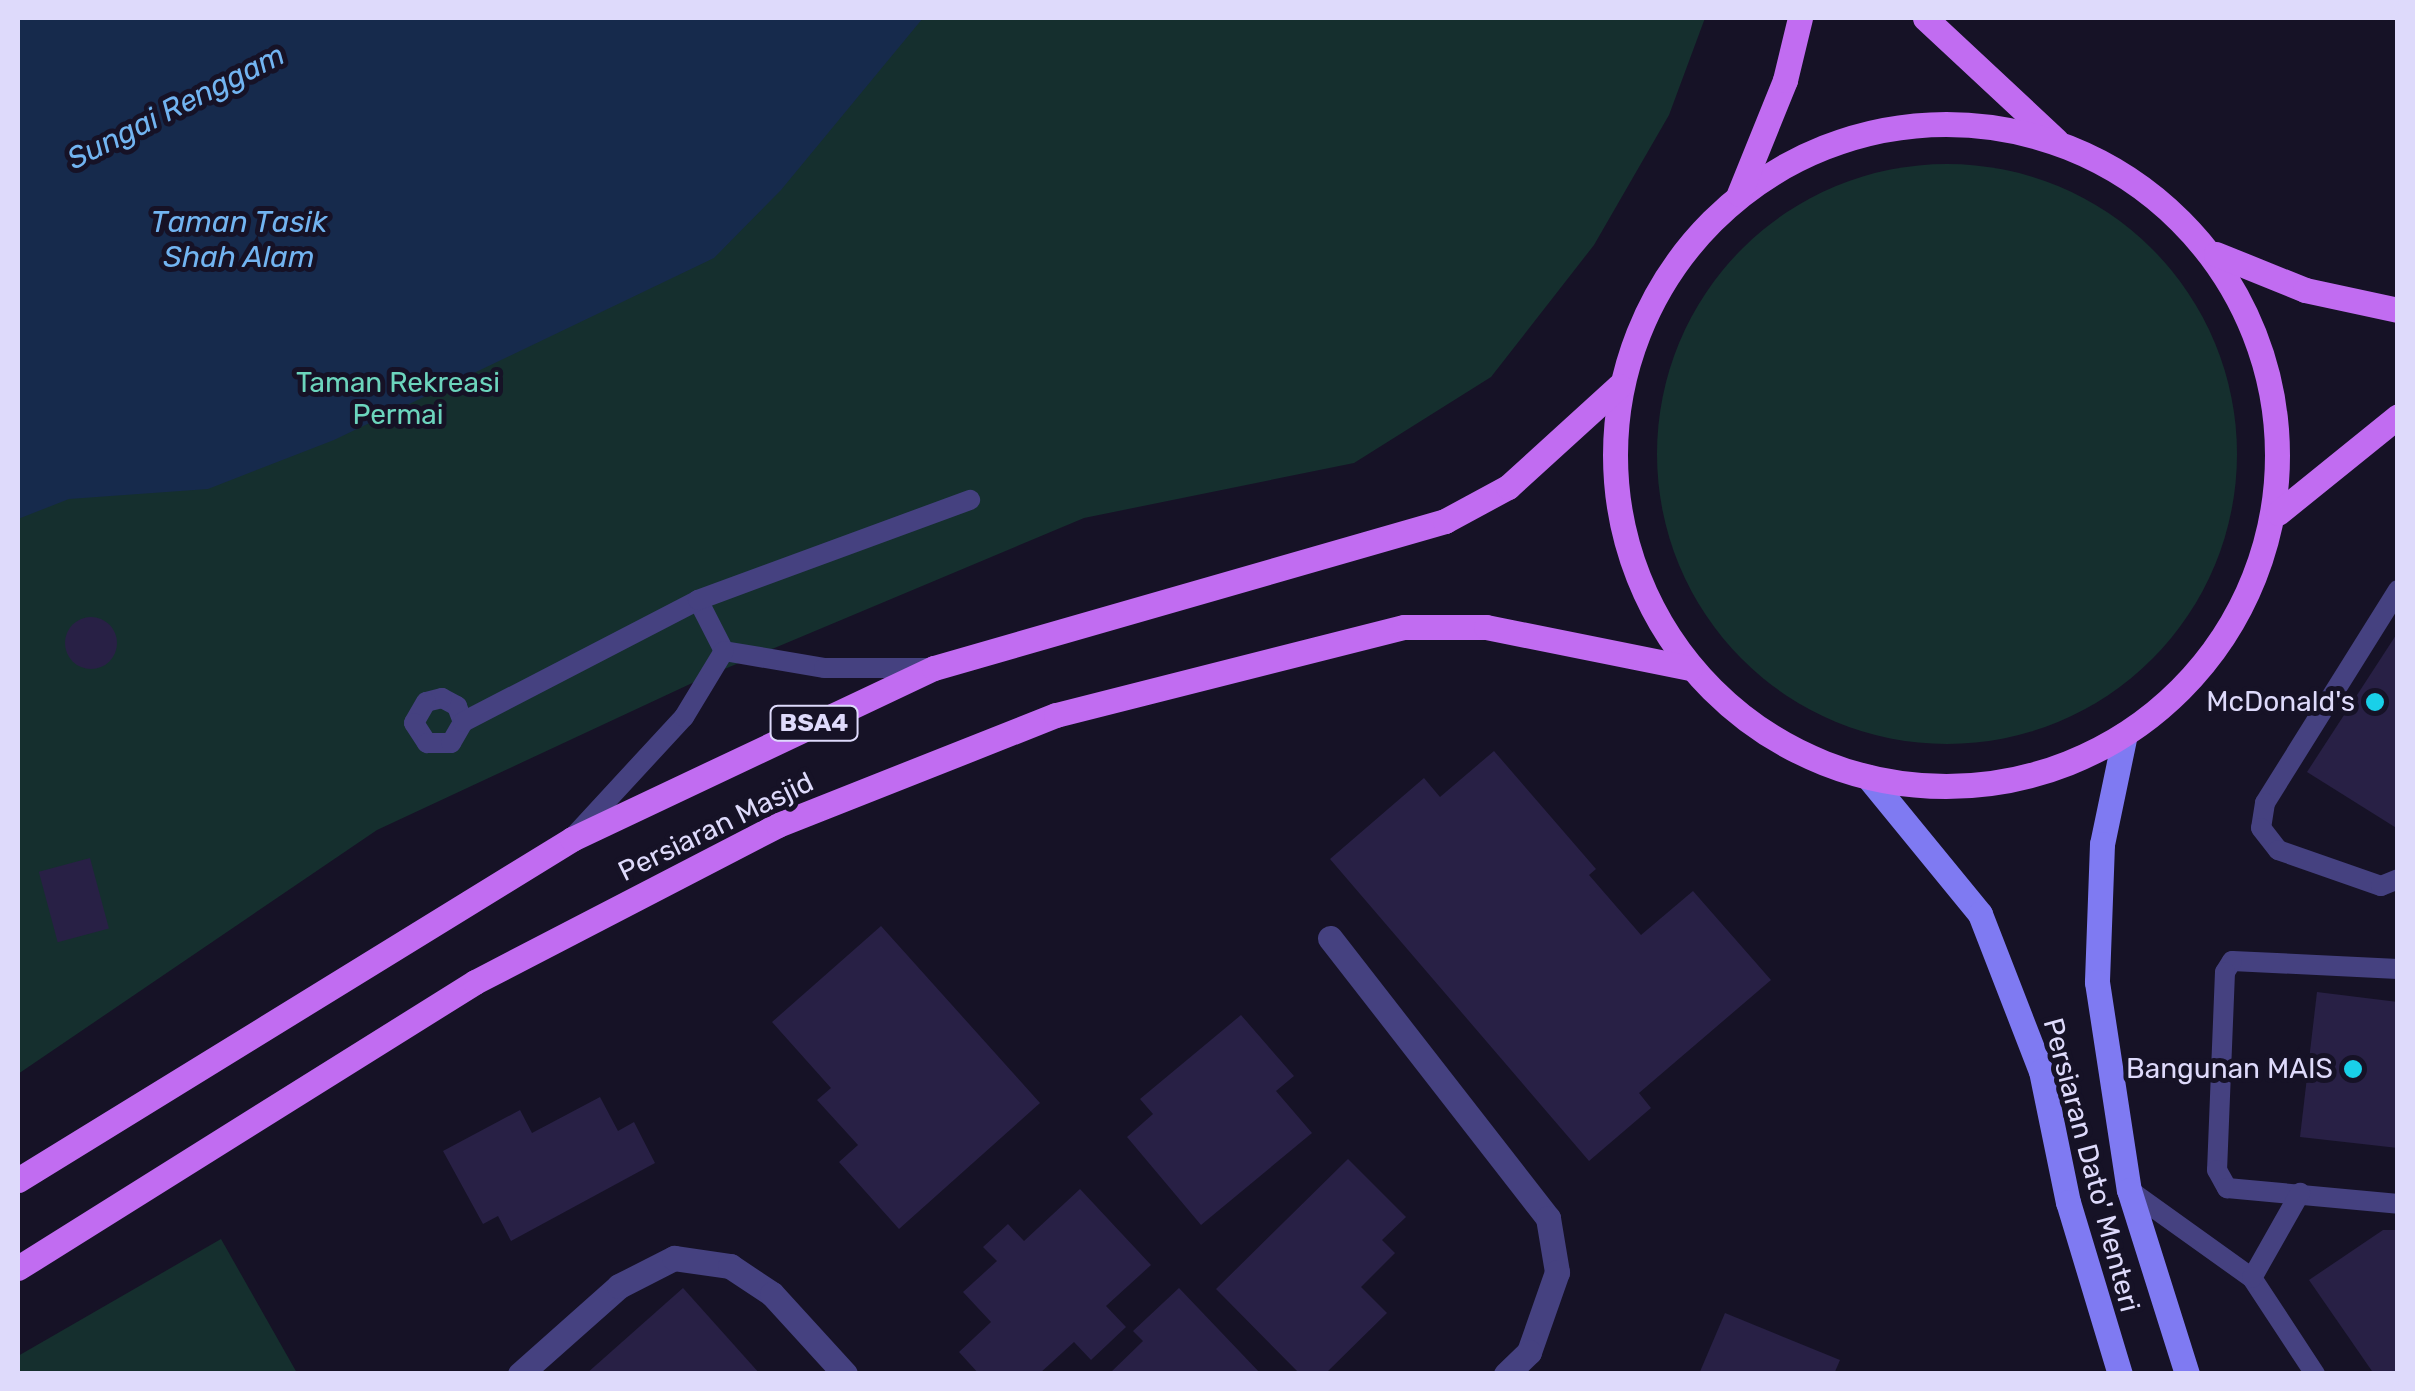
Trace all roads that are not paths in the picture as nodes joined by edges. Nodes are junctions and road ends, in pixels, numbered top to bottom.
1 (1800, 18) edge
2 (1924, 18) edge
3 (2060, 144) junction
4 (1738, 194) junction
5 (2216, 254) junction
6 (2398, 310) edge
7 (1619, 386) junction
8 (2398, 416) edge
9 (970, 500) dead end
10 (2278, 514) junction
11 (2398, 590) edge
12 (698, 600) junction
13 (724, 652) junction
14 (934, 668) junction
15 (1690, 668) junction
16 (463, 722) dead end
17 (2125, 734) junction
18 (1868, 778) junction
19 (572, 838) junction
20 (2398, 879) edge
21 (1330, 938) dead end
22 (2398, 969) edge
23 (18, 1180) edge
24 (2129, 1190) junction
25 (2300, 1193) junction
26 (2398, 1204) edge
27 (18, 1268) edge
28 (2252, 1278) junction
29 (520, 1374) edge
30 (845, 1374) edge
31 (1506, 1374) edge
32 (2120, 1374) edge
33 (2187, 1374) edge
34 (2315, 1374) edge

1 - 4 main road
2 - 3 main road
3 - 4 main road
3 - 5 main road
4 - 7 main road
5 - 6 main road
5 - 10 main road
7 - 14 main road, Persiaran Masjid / BSA4
7 - 15 main road
8 - 10 main road
9 - 12 lane
10 - 17 main road
11 - 20 lane
12 - 13 lane
12 - 16 lane
13 - 14 lane
13 - 19 lane
14 - 19 main road, Persiaran Masjid / BSA4
15 - 18 main road
15 - 27 main road, Persiaran Masjid
17 - 18 main road
17 - 24 main road, Persiaran Dato' Menteri
18 - 32 main road, Persiaran Dato' Menteri
19 - 23 main road, Persiaran Masjid / BSA4
21 - 31 street
22 - 25 lane
24 - 28 lane
24 - 33 main road, Persiaran Dato' Menteri
25 - 26 lane
25 - 28 lane
28 - 34 lane
29 - 30 street

